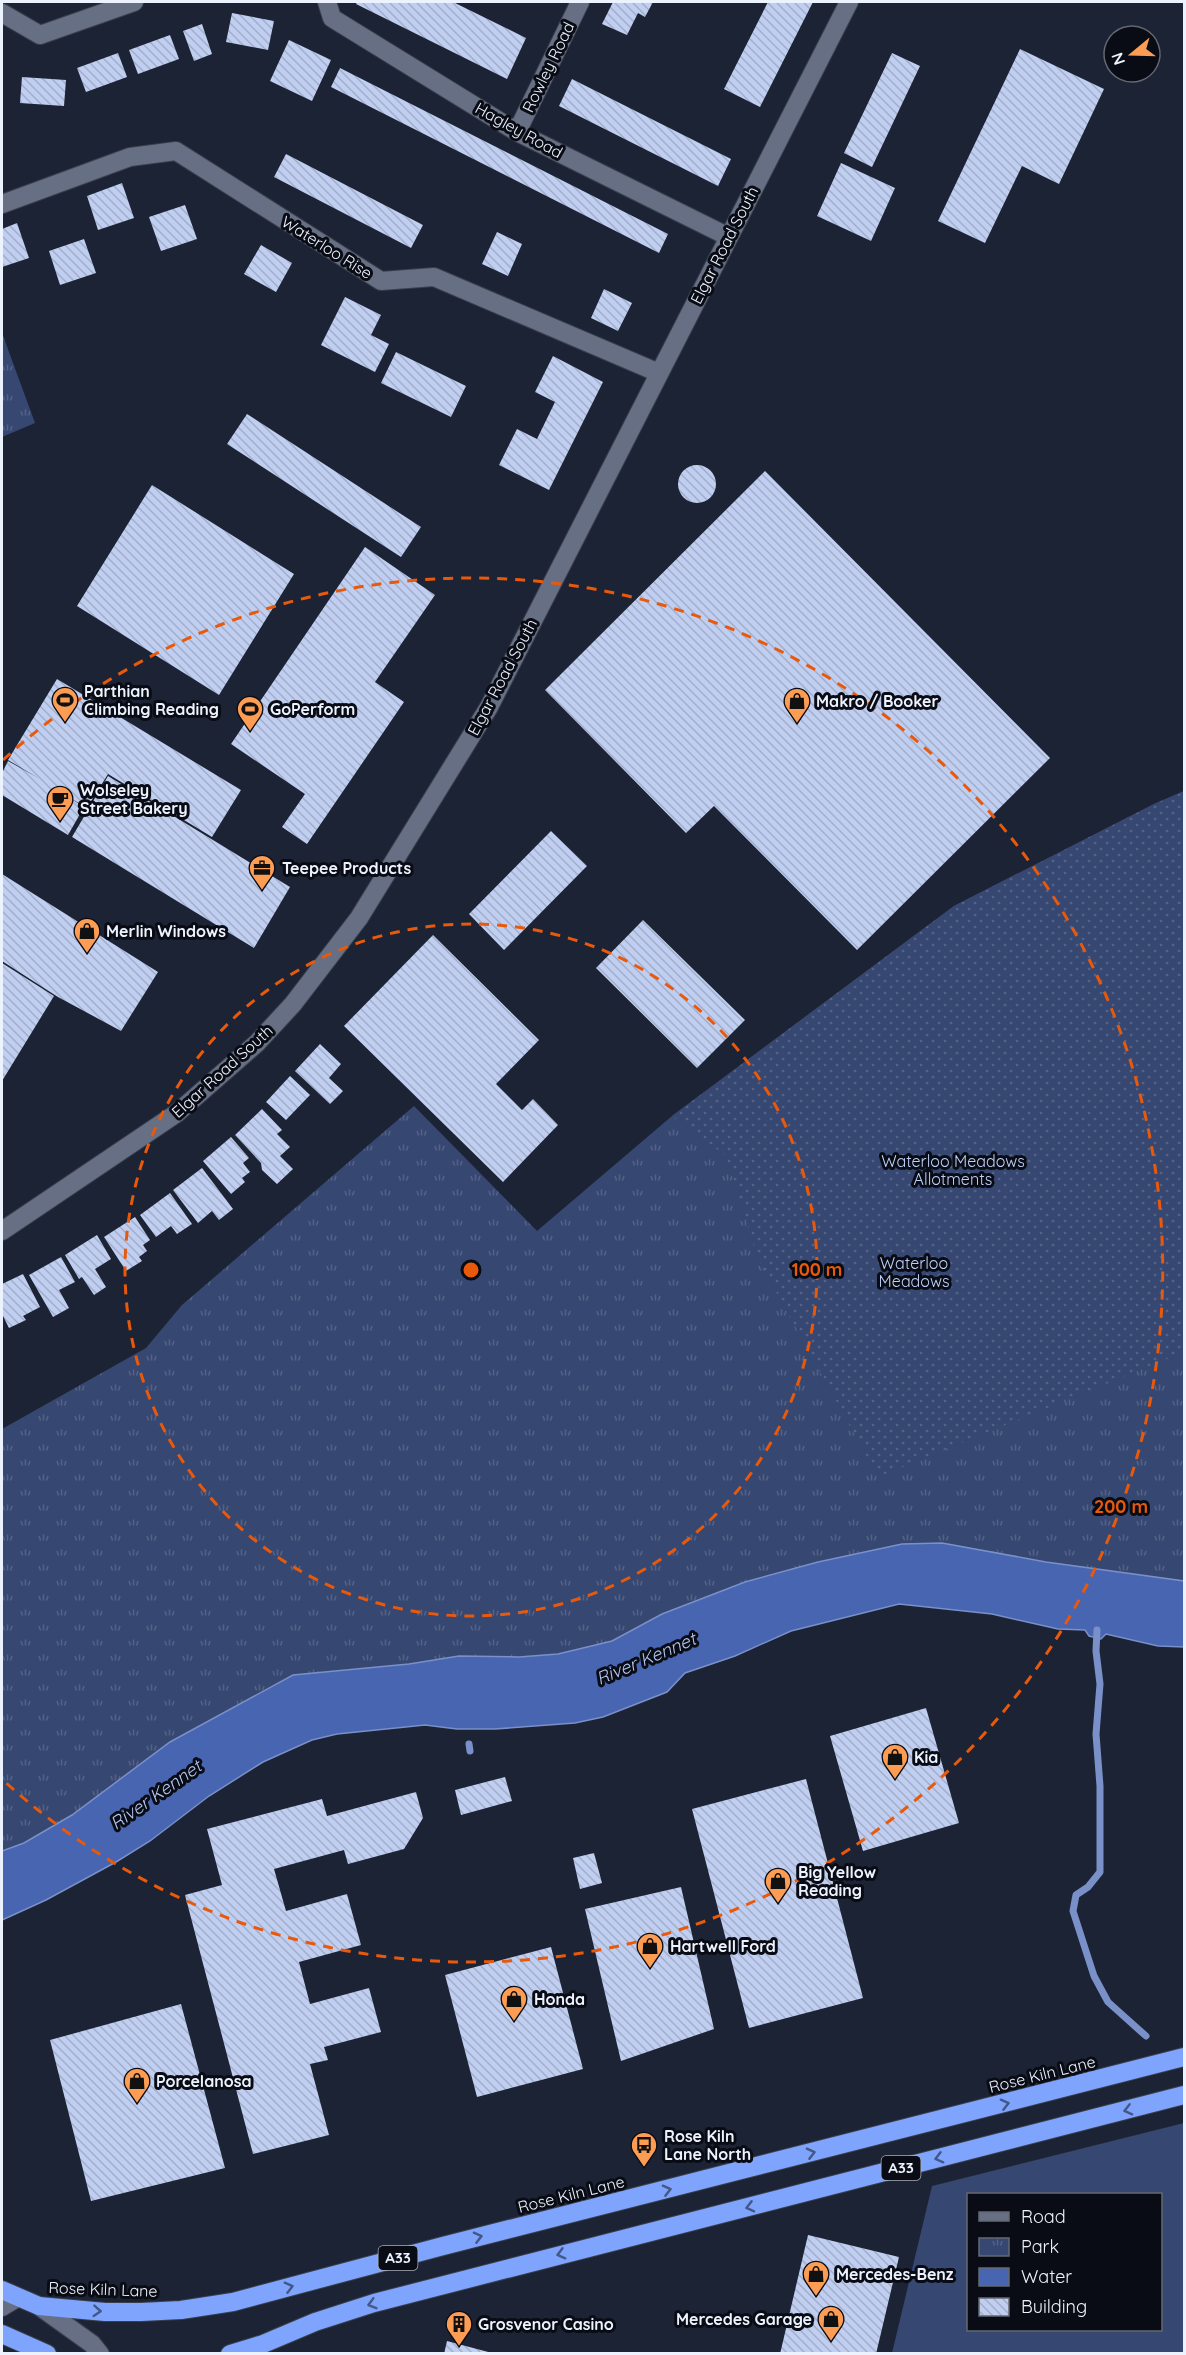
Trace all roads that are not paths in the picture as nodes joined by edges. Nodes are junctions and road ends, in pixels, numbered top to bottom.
1 (134, 2) edge
2 (327, 2) edge
3 (580, 2) edge
4 (849, 2) edge
5 (2, 13) edge
6 (517, 132) junction
7 (2, 204) edge
8 (729, 237) junction
9 (659, 373) junction
10 (2, 1231) edge
11 (1185, 2057) edge
12 (1185, 2095) edge
13 (7, 2298) edge
14 (39, 2306) junction
15 (2, 2334) edge
16 (256, 2349) edge
17 (47, 2354) edge
18 (100, 2354) edge
19 (230, 2354) edge

1 - 5 street
2 - 6 street, Hagley Road
3 - 6 street, Rowley Road
4 - 8 street, Elgar Road South
6 - 8 street, Hagley Road
7 - 9 street, Waterloo Rise
8 - 9 street, Elgar Road South
9 - 10 street, Elgar Road South
14 -> 11 highway, Rose Kiln Lane / A33
12 -> 16 highway, A33
13 - 14 highway, A33
14 - 18 street, Rose Kiln Lane
15 - 17 highway
16 - 19 highway, A33

